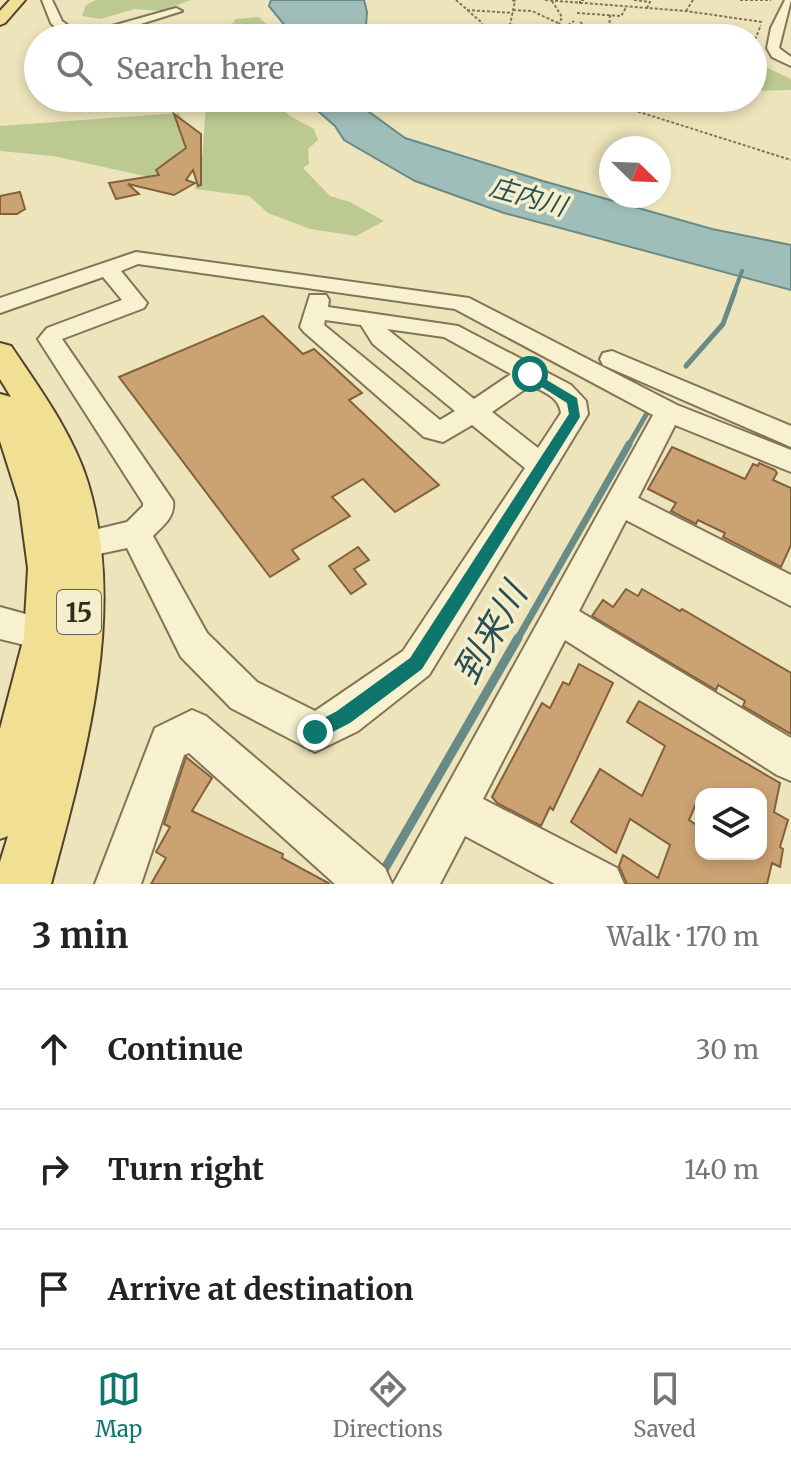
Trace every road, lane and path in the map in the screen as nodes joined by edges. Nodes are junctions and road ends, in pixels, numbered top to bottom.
1 (8, 0) edge
2 (18, 0) edge
3 (47, 0) edge
4 (456, 0) edge
5 (511, 0) edge
6 (586, 0) edge
7 (605, 0) edge
8 (634, 0) edge
9 (693, 0) edge
10 (740, 0) edge
11 (771, 0) edge
12 (790, 0) edge
13 (548, 1) edge
14 (580, 4) junction
15 (607, 5) junction
16 (627, 6) junction
17 (633, 7) junction
18 (647, 8) junction
19 (0, 10) edge
20 (465, 10) junction
21 (176, 11) dead end
22 (513, 11) junction
23 (686, 11) junction
24 (577, 13) dead end
25 (608, 15) junction
26 (0, 20) edge
27 (574, 21) dead end
28 (580, 22) dead end
29 (762, 22) dead end
30 (558, 23) joint
31 (58, 24) edge
32 (131, 24) edge
33 (482, 24) edge
34 (510, 24) edge
35 (570, 24) edge
36 (583, 24) edge
37 (609, 24) edge
38 (790, 61) edge
39 (637, 112) edge
40 (791, 160) edge
41 (107, 268) junction
42 (319, 298) junction
43 (0, 306) edge
44 (369, 320) junction
45 (0, 353) edge
46 (612, 359) dead end
47 (530, 374) junction
48 (0, 406) edge
49 (472, 412) junction
50 (668, 412) junction
51 (791, 437) edge
52 (791, 461) edge
53 (542, 466) junction
54 (619, 502) junction
55 (136, 533) junction
56 (80, 545) junction
57 (791, 591) edge
58 (558, 617) junction
59 (0, 623) edge
60 (45, 634) junction
61 (791, 761) edge
62 (456, 808) junction
63 (0, 812) edge
64 (362, 881) edge
65 (22, 884) edge
66 (118, 884) edge
67 (416, 884) edge
68 (601, 884) edge

1 - 19 main road
2 - 26 main road
3 - 31 street
4 - 20 path
5 - 22 path
6 - 14 path
7 - 15 path
8 - 17 path
8 - 18 path
9 - 23 path
10 - 11 path
12 - 38 street
13 - 14 path
13 - 30 path
14 - 15 path
15 - 16 path
15 - 25 path
16 - 17 path
16 - 25 path
17 - 18 path
18 - 23 path
20 - 22 path
20 - 33 path
21 - 32 street
22 - 30 path
22 - 34 path
23 - 29 path
24 - 25 path
25 - 37 path
27 - 35 path
28 - 36 path
39 - 40 path
41 - 42 street
41 - 43 street
41 - 55 street
42 - 44 street
42 - 49 street
42 - 50 street
44 - 47 street
44 - 49 street
45 - 56 main road, 15
46 - 51 street
47 - 49 street
47 - 53 street
48 - 60 main road, 15
49 - 53 street
50 - 52 street
50 - 54 street
53 - 55 street
54 - 57 street
54 - 58 street
55 - 56 street
56 - 65 main road, 15
58 - 61 street
58 - 62 street
59 - 60 street
60 - 63 main road, 15
62 - 67 street
62 - 68 street
64 - 66 street

